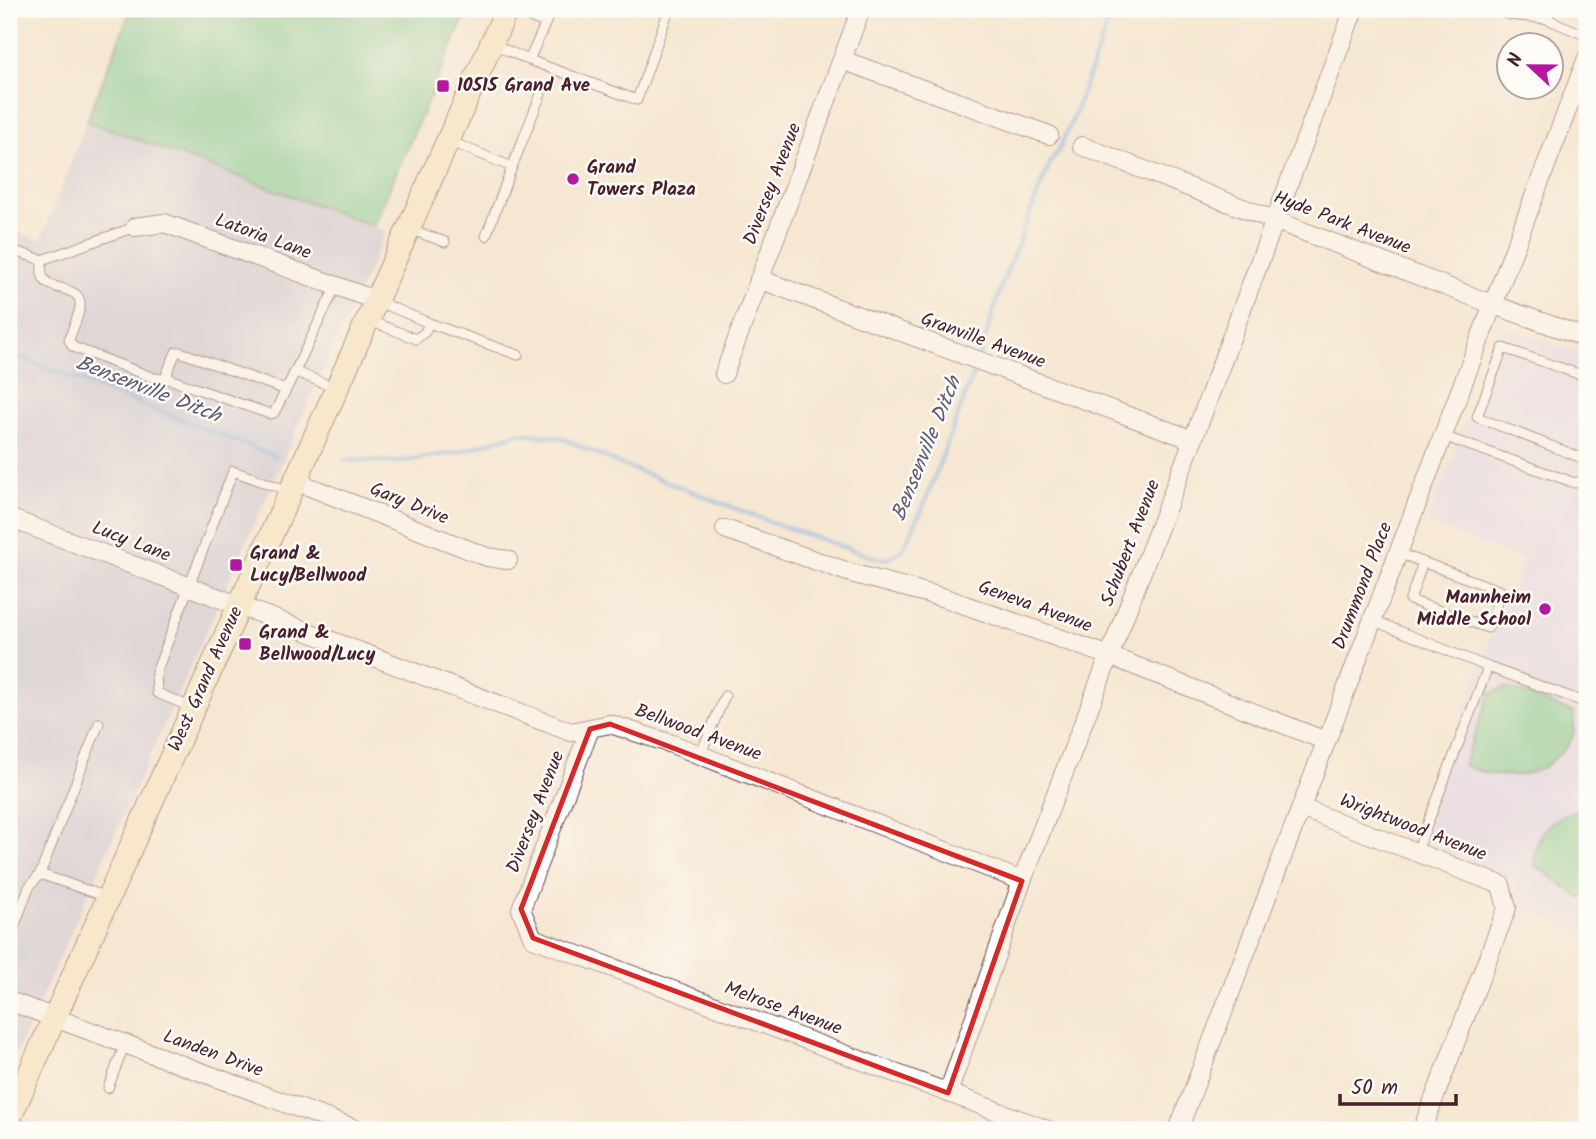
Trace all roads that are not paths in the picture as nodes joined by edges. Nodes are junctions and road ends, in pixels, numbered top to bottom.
1 (507, 9) edge
2 (552, 9) edge
3 (670, 9) edge
4 (861, 9) edge
5 (1354, 9) edge
6 (1492, 9) edge
7 (1551, 9) edge
8 (1547, 19) junction
9 (545, 23) junction
10 (1587, 36) edge
11 (491, 43) junction
12 (1587, 58) edge
13 (529, 60) junction
14 (842, 60) junction
15 (541, 94) dead end
16 (1049, 135) dead end
17 (447, 141) junction
18 (1082, 146) dead end
19 (512, 167) junction
20 (1275, 219) junction
21 (135, 226) joint
22 (407, 228) junction
23 (486, 236) dead end
24 (445, 242) dead end
25 (9, 249) edge
26 (42, 260) junction
27 (759, 279) junction
28 (336, 286) junction
29 (1494, 305) junction
30 (370, 310) junction
31 (429, 323) junction
32 (1587, 338) edge
33 (518, 355) dead end
34 (294, 371) junction
35 (724, 374) dead end
36 (1587, 377) edge
37 (169, 379) junction
38 (336, 389) junction
39 (286, 390) junction
40 (1443, 436) junction
41 (1193, 440) junction
42 (1587, 460) edge
43 (1587, 478) edge
44 (293, 486) junction
45 (9, 518) edge
46 (725, 528) dead end
47 (1398, 553) junction
48 (508, 560) dead end
49 (1423, 562) junction
50 (189, 586) junction
51 (239, 607) junction
52 (1372, 620) junction
53 (1110, 656) junction
54 (1488, 667) junction
55 (725, 696) dead end
56 (1587, 703) edge
57 (193, 708) junction
58 (99, 723) dead end
59 (590, 729) junction
60 (1326, 741) junction
61 (700, 755) junction
62 (1301, 808) junction
63 (1417, 851) junction
64 (40, 874) junction
65 (1022, 881) junction
66 (108, 897) junction
67 (521, 909) joint
68 (9, 941) edge
69 (9, 1001) edge
70 (54, 1018) junction
71 (125, 1044) junction
72 (108, 1088) dead end
73 (948, 1093) junction
74 (9, 1120) edge
75 (35, 1130) edge
76 (358, 1130) edge
77 (1048, 1130) edge
78 (1178, 1130) edge
79 (1422, 1130) edge

1 - 9 lane
1 - 11 main road, West Grand Avenue
2 - 9 lane
3 - 13 lane
4 - 14 street, Diversey Avenue
5 - 20 street, Schubert Avenue
6 - 8 lane
7 - 8 lane
8 - 10 lane
9 - 13 lane
11 - 13 lane
11 - 17 main road, West Grand Avenue
12 - 29 street, Drummond Place
14 - 16 street
14 - 27 street, Diversey Avenue
15 - 19 lane
17 - 19 lane
17 - 22 main road, West Grand Avenue
18 - 20 street, Hyde Park Avenue
19 - 23 lane
20 - 29 street, Hyde Park Avenue
20 - 41 street, Schubert Avenue
21 - 26 lane
21 - 28 street, Latoria Lane
22 - 24 lane
22 - 30 main road, West Grand Avenue
25 - 26 lane
26 - 37 lane
27 - 35 street, Diversey Avenue
27 - 41 street, Granville Avenue
28 - 30 street, Latoria Lane
28 - 34 lane
29 - 32 street, Hyde Park Avenue
29 - 40 street, Drummond Place
30 - 31 lane
30 - 31 lane
30 - 38 main road, West Grand Avenue
31 - 33 lane
34 - 38 lane
34 - 39 lane
36 - 42 lane
37 - 39 lane
37 - 39 lane
38 - 44 main road, West Grand Avenue
40 - 43 lane
40 - 47 street, Drummond Place
41 - 53 street, Schubert Avenue
44 - 48 street, Gary Drive
44 - 50 lane
44 - 51 main road, West Grand Avenue
45 - 50 street, Lucy Lane
46 - 53 street, Geneva Avenue
47 - 49 lane
47 - 52 street, Drummond Place
49 - 49 lane
50 - 51 street, Lucy Lane
50 - 57 lane
51 - 57 main road, West Grand Avenue
51 - 59 street, Bellwood Avenue
52 - 54 lane
52 - 60 street, Drummond Place
53 - 60 street, Geneva Avenue
53 - 65 street, Schubert Avenue
54 - 56 lane
54 - 63 lane
55 - 61 lane
57 - 66 main road, West Grand Avenue
58 - 64 lane
59 - 61 street, Bellwood Avenue
59 - 67 street, Diversey Avenue
60 - 62 street, Drummond Place
61 - 65 street, Bellwood Avenue
62 - 63 street, Wrightwood Avenue
62 - 78 street, Drummond Place
63 - 79 street, Wrightwood Avenue
64 - 66 lane
64 - 68 lane
65 - 73 street, Schubert Avenue
66 - 70 main road, West Grand Avenue
67 - 73 street, Melrose Avenue
69 - 70 street, Landen Drive
70 - 71 street, Landen Drive
70 - 74 main road, West Grand Avenue
71 - 72 lane
71 - 76 street, Landen Drive
73 - 77 street, Melrose Avenue
74 - 75 lane

